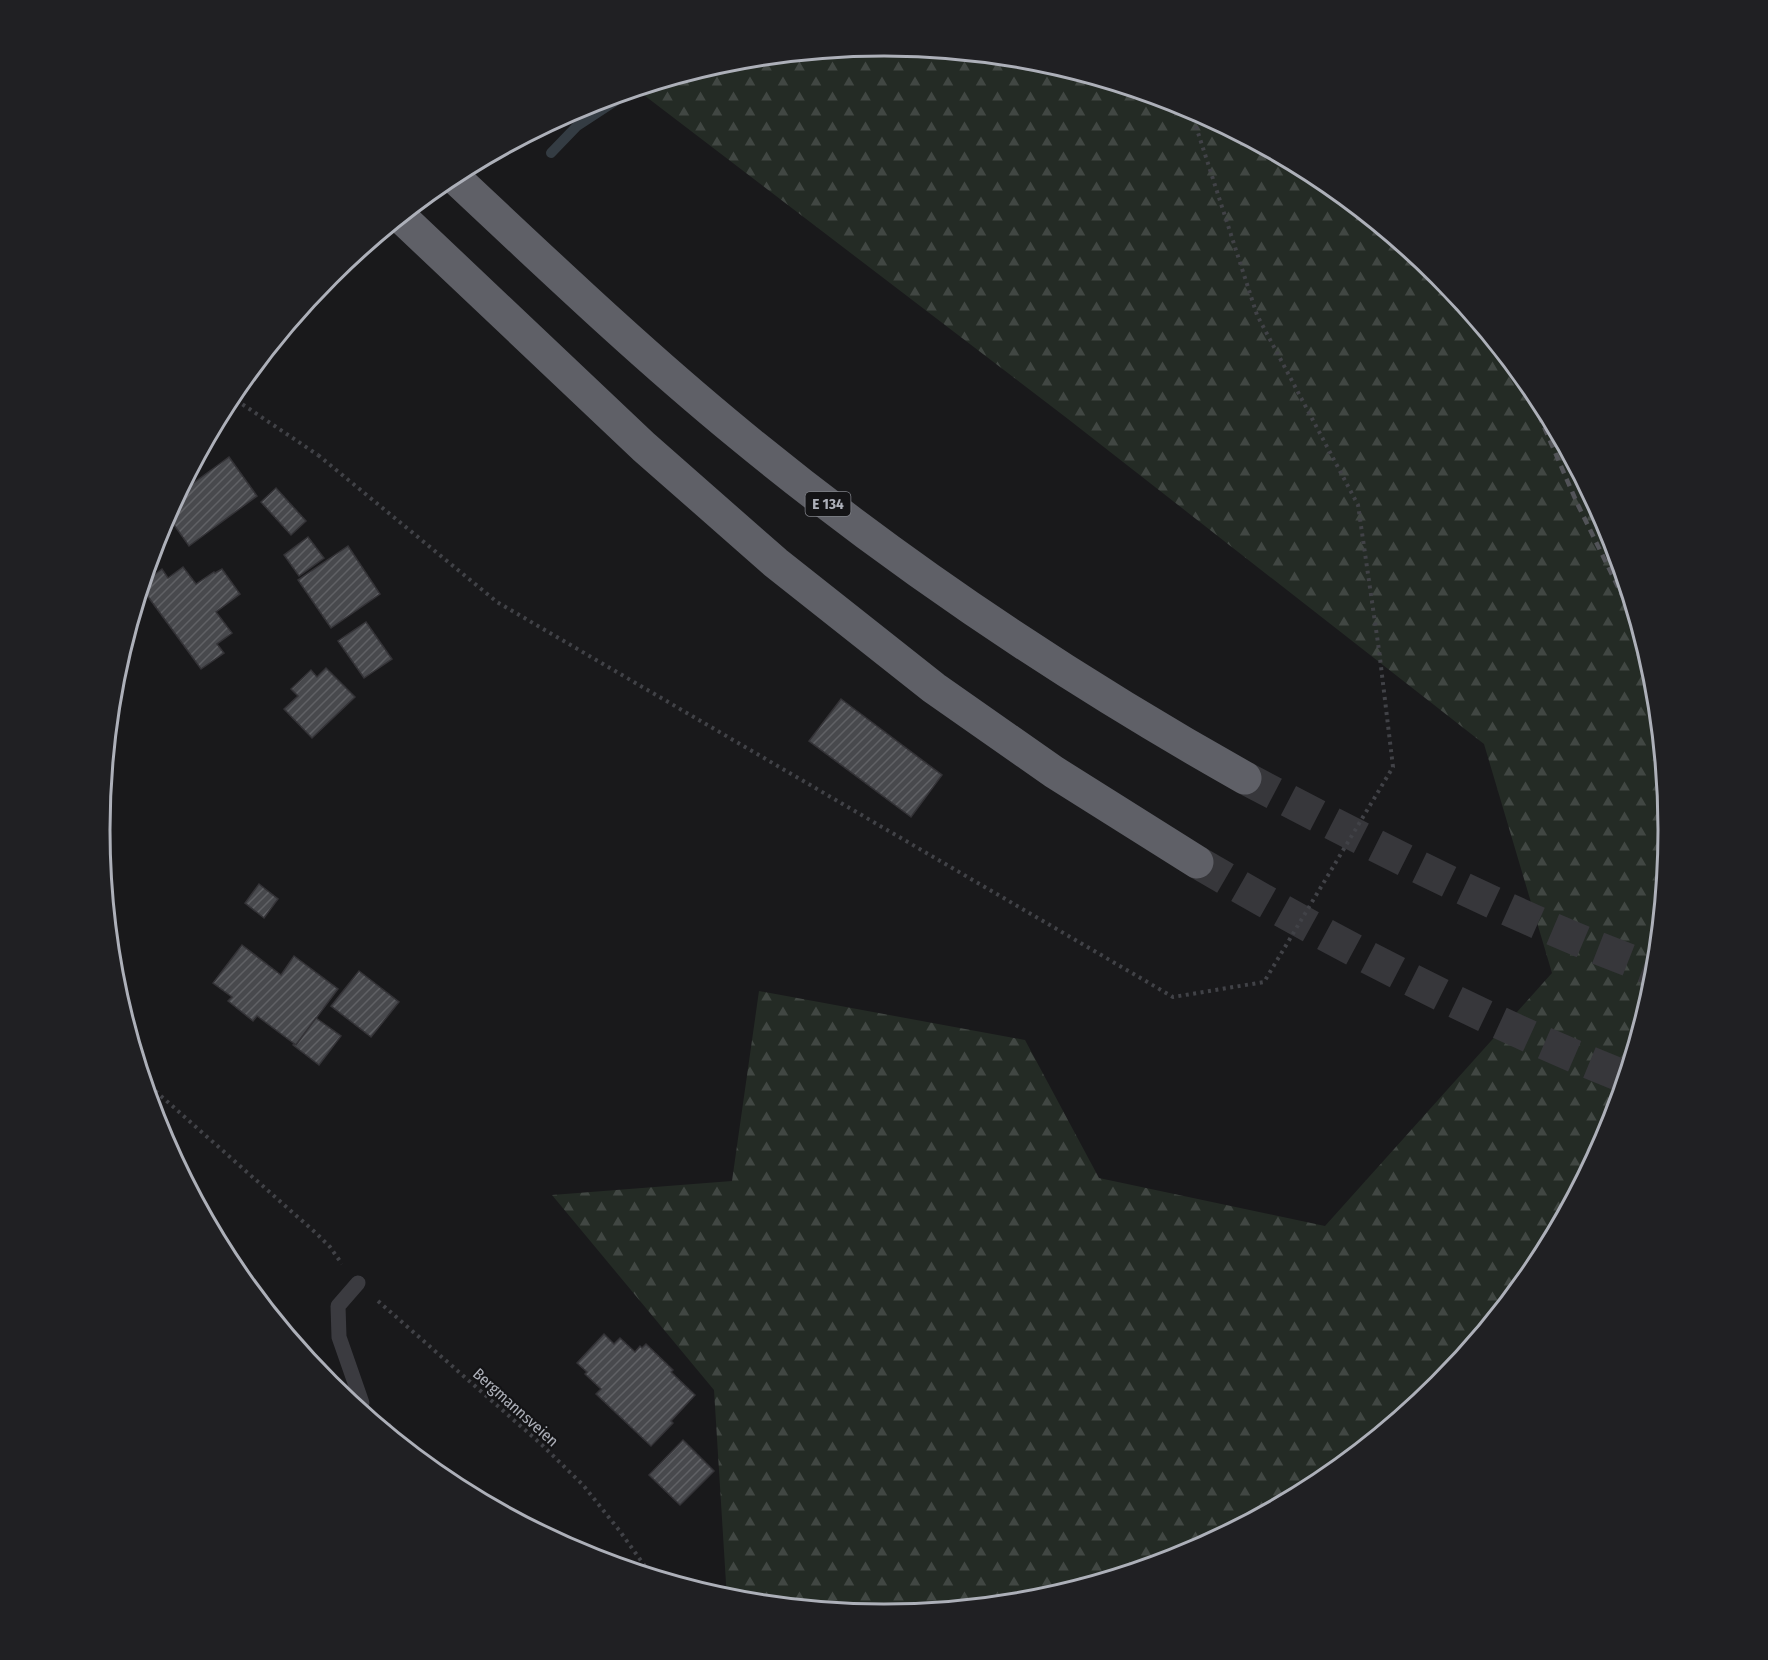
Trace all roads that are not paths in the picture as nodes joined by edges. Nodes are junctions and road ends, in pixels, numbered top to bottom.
1 (460, 182) edge
2 (406, 222) edge
3 (1245, 778) tunnel mouth
4 (1197, 862) tunnel mouth
5 (357, 1283) road end
6 (361, 1401) edge

1 - 3 highway, E 134
2 - 4 highway
5 - 6 lane

